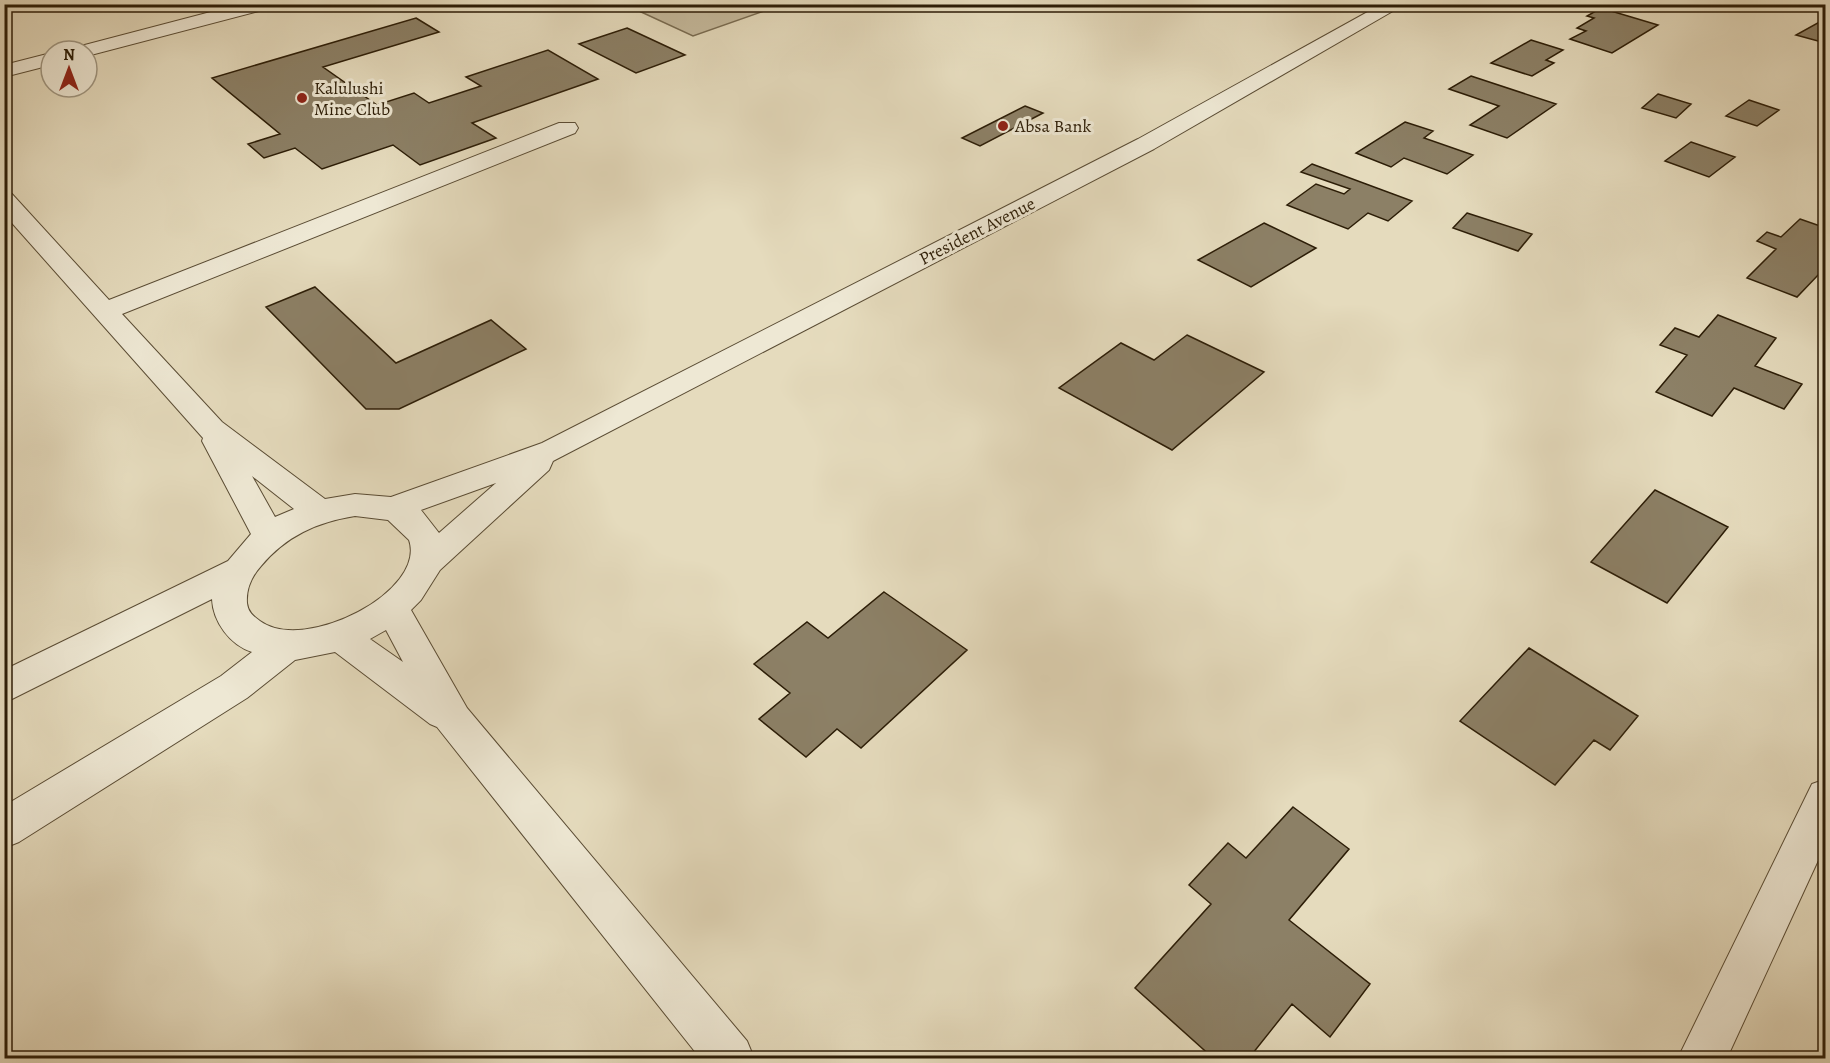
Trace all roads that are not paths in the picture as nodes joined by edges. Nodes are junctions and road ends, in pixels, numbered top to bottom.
1 (264, 4) edge
2 (1379, 9) edge
3 (99, 47) edge
4 (39, 62) edge
5 (4, 71) edge
6 (567, 128) dead end
7 (4, 199) edge
8 (105, 311) junction
9 (211, 429) junction
10 (553, 450) junction
11 (395, 508) junction
12 (318, 511) junction
13 (269, 536) junction
14 (426, 562) junction
15 (239, 570) junction
16 (392, 609) junction
17 (340, 637) junction
18 (288, 645) junction
19 (4, 688) edge
20 (453, 719) junction
21 (1826, 797) edge
22 (4, 830) edge
23 (730, 1059) edge
24 (1702, 1059) edge

1 - 3 street
2 - 10 street, President Avenue
4 - 5 street
6 - 8 street
7 - 8 street
8 - 9 street
9 - 12 street
9 - 13 street
10 - 11 street, President Avenue
10 - 14 street, President Avenue
11 - 12 street
11 - 14 street
12 - 13 street
13 - 15 street
14 - 16 street
15 - 18 street
15 - 19 street
16 - 17 street
16 - 20 street
17 - 18 street
17 - 20 street
18 - 22 street
20 - 23 street
21 - 24 street

